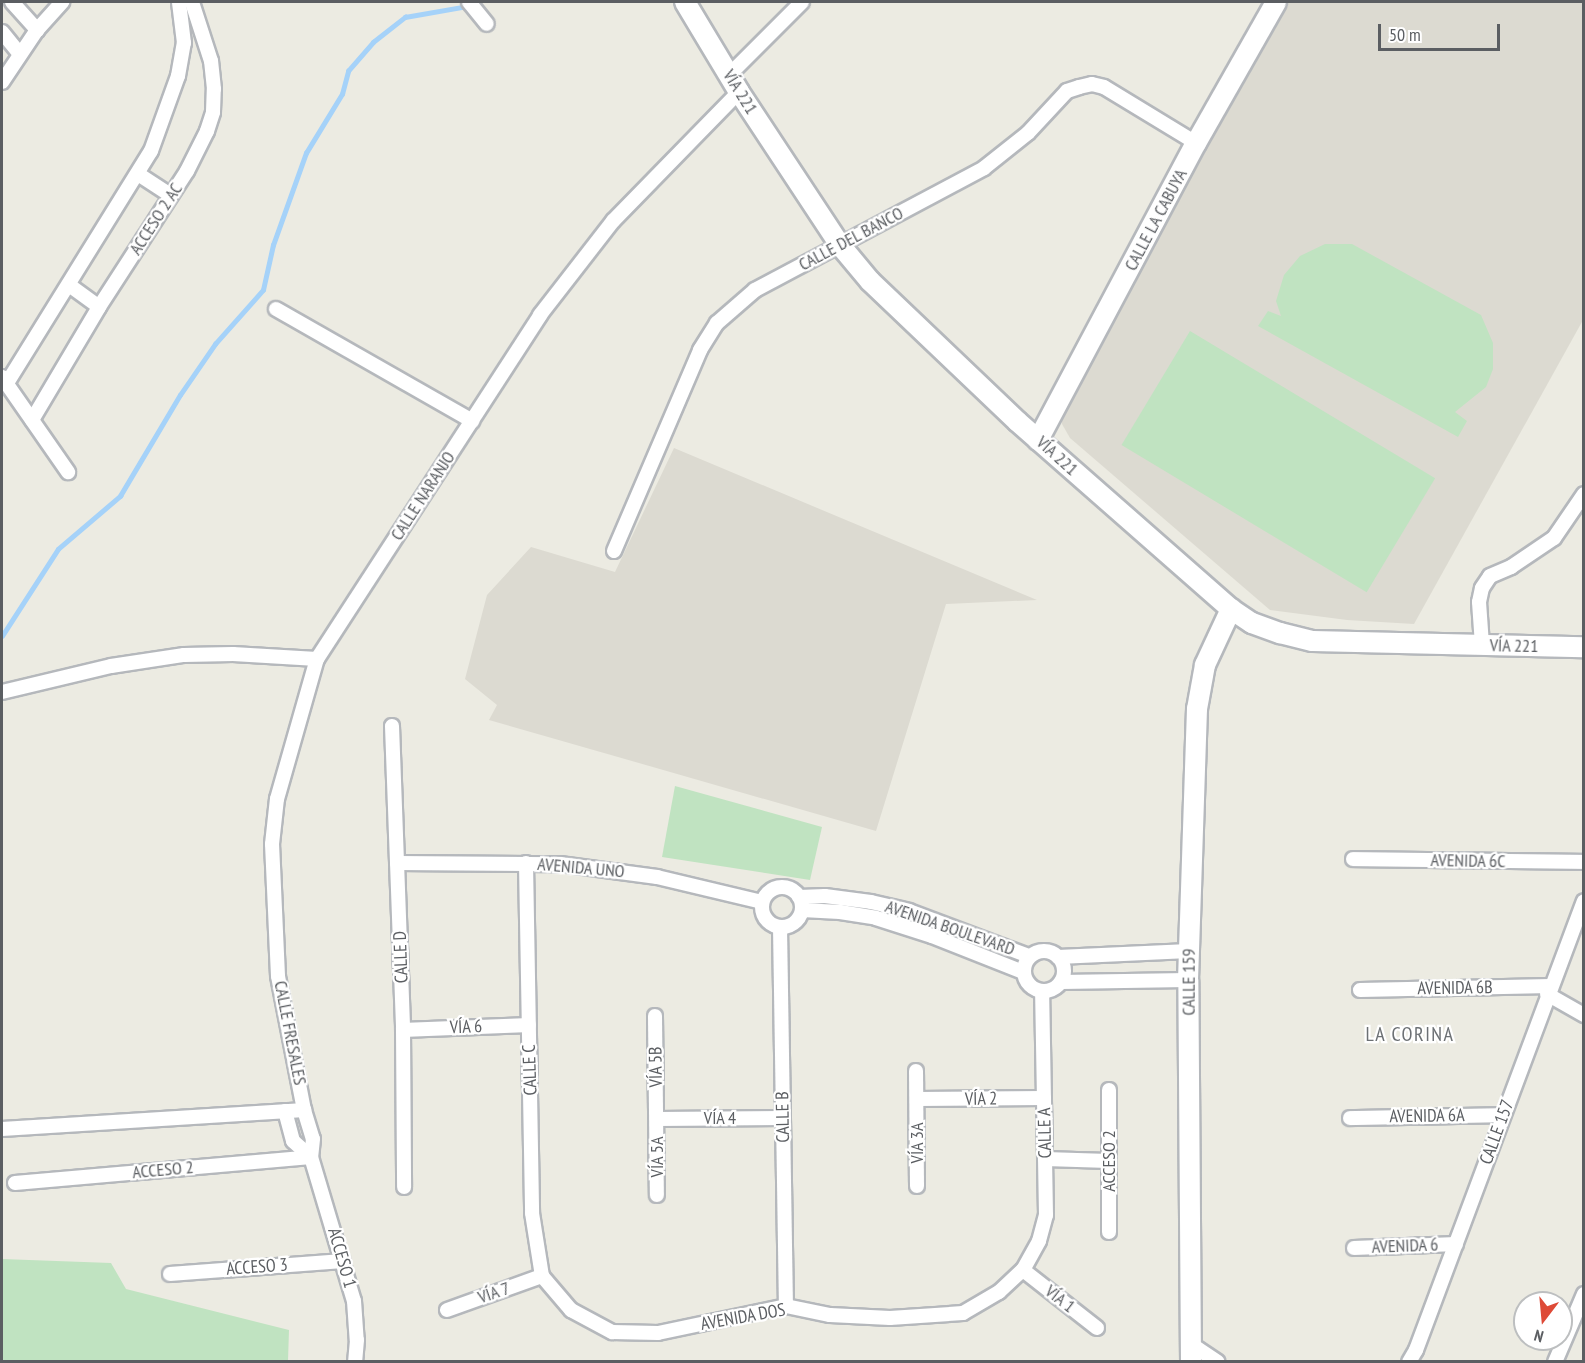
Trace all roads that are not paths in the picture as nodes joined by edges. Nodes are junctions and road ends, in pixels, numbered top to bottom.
1 (12, 2) edge
2 (62, 2) edge
3 (179, 2) edge
4 (192, 2) edge
5 (469, 2) edge
6 (685, 2) edge
7 (802, 2) edge
8 (1276, 2) edge
9 (487, 24) dead end
10 (37, 30) junction
11 (2, 32) edge
12 (205, 40) junction
13 (184, 43) junction
14 (20, 54) junction
15 (729, 75) junction
16 (2, 82) edge
17 (739, 92) junction
18 (1196, 143) junction
19 (138, 174) junction
20 (170, 195) junction
21 (840, 244) junction
22 (69, 285) junction
23 (99, 307) junction
24 (276, 309) dead end
25 (4, 380) edge
26 (32, 420) junction
27 (472, 421) junction
28 (1038, 440) junction
29 (68, 472) dead end
30 (1584, 494) edge
31 (614, 551) dead end
32 (1231, 609) junction
33 (1482, 645) junction
34 (1584, 647) edge
35 (317, 659) junction
36 (2, 692) edge
37 (392, 726) dead end
38 (1353, 859) dead end
39 (1584, 862) edge
40 (398, 863) junction
41 (526, 863) junction
42 (1584, 901) edge
43 (762, 902) junction
44 (800, 903) junction
45 (780, 927) junction
46 (1189, 951) junction
47 (1029, 956) junction
48 (1058, 957) junction
49 (1023, 972) junction
50 (1188, 980) junction
51 (1060, 982) junction
52 (1360, 990) dead end
53 (1549, 990) junction
54 (1042, 992) junction
55 (1584, 1015) edge
56 (655, 1016) dead end
57 (529, 1025) junction
58 (403, 1030) junction
59 (916, 1071) dead end
60 (1109, 1090) dead end
61 (1044, 1098) junction
62 (917, 1100) junction
63 (304, 1110) junction
64 (285, 1111) junction
65 (1503, 1115) junction
66 (782, 1118) junction
67 (1350, 1118) dead end
68 (657, 1119) junction
69 (2, 1129) edge
70 (311, 1157) junction
71 (1045, 1159) junction
72 (1109, 1161) junction
73 (15, 1183) dead end
74 (917, 1186) dead end
75 (404, 1187) dead end
76 (657, 1195) dead end
77 (1109, 1232) dead end
78 (1456, 1244) junction
79 (1354, 1248) dead end
80 (343, 1261) junction
81 (1023, 1270) junction
82 (170, 1274) dead end
83 (542, 1276) junction
84 (1584, 1294) edge
85 (786, 1306) junction
86 (447, 1310) dead end
87 (1097, 1328) dead end
88 (1191, 1353) edge
89 (355, 1362) edge
90 (1218, 1362) edge
91 (1409, 1362) edge
92 (1555, 1362) edge

1 - 10 street
2 - 10 street
3 - 13 street
4 - 12 street, ACCESO 2 AC
5 - 9 street
6 - 15 street, VÍA 221
7 - 15 street
8 - 18 street, CALLE LA CABUYA
10 - 14 street
11 - 14 street
12 - 13 street
12 - 20 street, ACCESO 2 AC
13 - 19 street
14 - 16 street
15 - 17 street, VÍA 221
17 - 21 street, VÍA 221
17 - 27 street, CALLE NARANJO
18 - 21 street, CALLE DEL BANCO
18 - 28 street, CALLE LA CABUYA
19 - 20 street
19 - 22 street
20 - 23 street, ACCESO 2 AC
21 - 28 street, VÍA 221
21 - 31 street, CALLE DEL BANCO
22 - 23 street
22 - 25 street
23 - 26 street, ACCESO 2 AC
24 - 27 street
25 - 26 street
26 - 29 street
27 - 35 street, CALLE NARANJO
28 - 32 street, VÍA 221
30 - 33 street
32 - 33 street, VÍA 221
32 - 46 street, CALLE 159
33 - 34 street, VÍA 221
35 - 36 street
35 - 63 street, CALLE FRESALES
37 - 40 street, CALLE D
38 - 39 street, AVENIDA 6C
40 - 41 street, AVENIDA UNO
40 - 58 street, CALLE D
41 - 43 street, AVENIDA UNO
41 - 57 street, CALLE C
42 - 53 street, CALLE 157
43 - 44 street
43 - 45 street
44 - 45 street
44 - 47 street, AVENIDA BOULEVARD
44 - 49 street, AVENIDA BOULEVARD
45 - 66 street, CALLE B
46 - 48 street
46 - 50 street, CALLE 159
47 - 48 street
47 - 49 street
48 - 51 street
49 - 54 street
50 - 51 street
50 - 88 street, CALLE 159
51 - 54 street
52 - 53 street, AVENIDA 6B
53 - 55 street
53 - 65 street, CALLE 157
54 - 61 street, CALLE A
56 - 68 street, VÍA 5B
57 - 58 street, VÍA 6
57 - 83 street, CALLE C
58 - 75 street, CALLE D
59 - 62 street, VÍA 3A
60 - 72 street, ACCESO 2
61 - 62 street, VÍA 2
61 - 71 street, CALLE A
62 - 74 street, VÍA 3A
63 - 64 street, CALLE FRESALES
63 - 70 street, ACCESO 1
64 - 69 street, CALLE FRESALES
64 - 70 street, ACCESO 1
65 - 67 street, AVENIDA 6A
65 - 78 street, CALLE 157
66 - 68 street, VÍA 4
66 - 85 street, CALLE B
68 - 76 street, VÍA 5A
70 - 73 street, ACCESO 2
70 - 80 street, ACCESO 1
71 - 72 street
71 - 81 street, CALLE A
72 - 77 street, ACCESO 2
78 - 79 street, AVENIDA 6
78 - 91 street, CALLE 157
80 - 82 street, ACCESO 3
80 - 89 street, ACCESO 1
81 - 85 street, AVENIDA DOS
81 - 87 street, VÍA 1
83 - 85 street, AVENIDA DOS
83 - 86 street, VÍA 7
84 - 92 street
88 - 90 street

